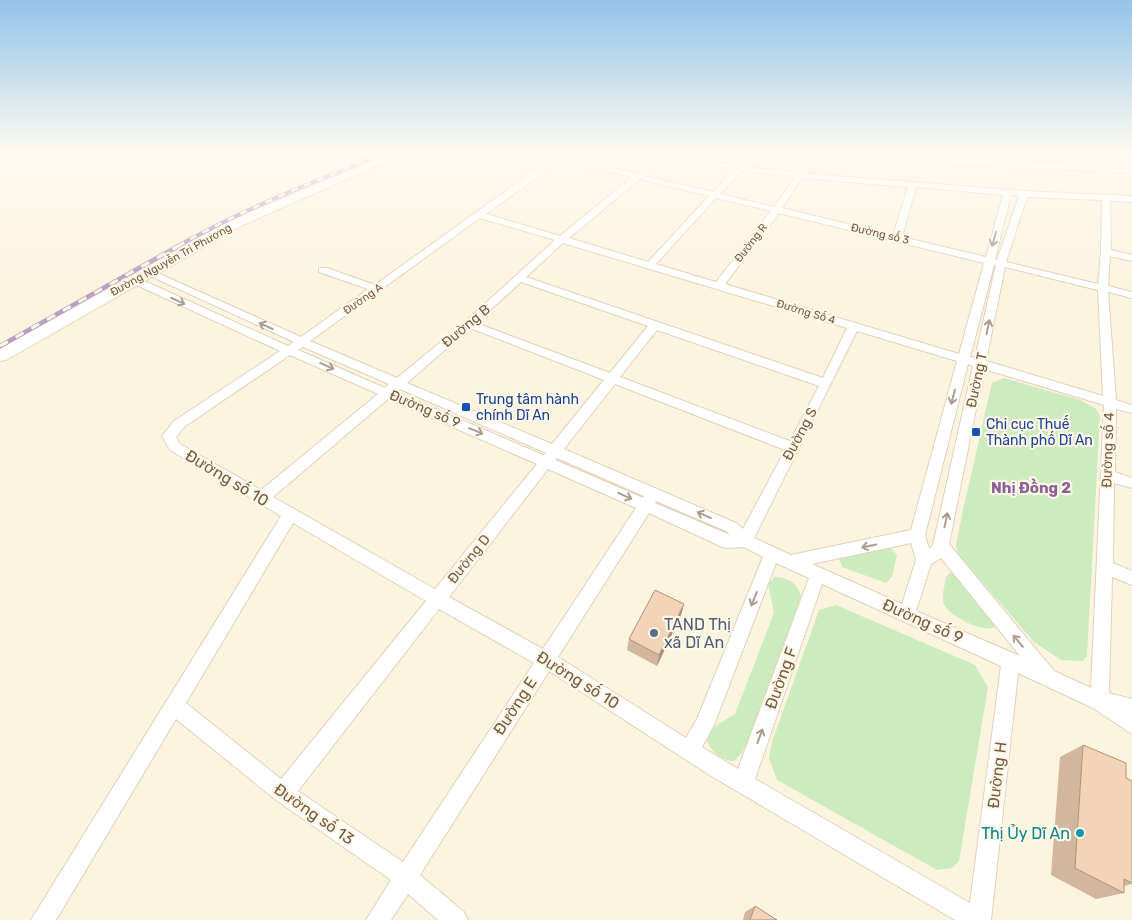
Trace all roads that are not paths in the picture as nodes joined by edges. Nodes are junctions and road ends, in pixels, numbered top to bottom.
1 (1024, 194) edge
2 (300, 195) edge
3 (507, 195) edge
4 (617, 195) edge
5 (715, 195) edge
6 (720, 195) edge
7 (787, 195) edge
8 (910, 195) edge
9 (1007, 195) edge
10 (1043, 195) edge
11 (1106, 198) junction
12 (1132, 199) edge
13 (777, 209) junction
14 (480, 215) junction
15 (896, 238) junction
16 (562, 240) junction
17 (1106, 252) junction
18 (1132, 258) edge
19 (989, 260) junction
20 (1001, 263) junction
21 (650, 266) junction
22 (323, 270) dead end
23 (141, 276) junction
24 (521, 278) junction
25 (718, 286) junction
26 (1103, 288) junction
27 (377, 289) junction
28 (1132, 295) edge
29 (469, 324) junction
30 (654, 326) junction
31 (853, 327) junction
32 (302, 342) junction
33 (290, 350) junction
34 (0, 356) edge
35 (963, 359) junction
36 (980, 364) junction
37 (612, 379) junction
38 (826, 384) junction
39 (392, 388) junction
40 (1110, 402) junction
41 (1132, 409) edge
42 (175, 447) joint
43 (792, 447) junction
44 (551, 456) junction
45 (1107, 475) junction
46 (1132, 483) edge
47 (262, 498) junction
48 (650, 500) junction
49 (290, 515) junction
50 (917, 535) junction
51 (745, 541) junction
52 (941, 545) junction
53 (772, 554) junction
54 (924, 560) junction
55 (792, 562) junction
56 (1104, 567) junction
57 (818, 574) junction
58 (1132, 578) edge
59 (437, 599) junction
60 (908, 614) junction
61 (546, 659) junction
62 (1011, 661) junction
63 (1050, 678) junction
64 (1100, 701) junction
65 (174, 705) junction
66 (1132, 708) edge
67 (1132, 724) edge
68 (690, 750) junction
69 (744, 782) junction
70 (283, 793) junction
71 (406, 877) junction
72 (43, 920) edge
73 (378, 920) edge
74 (456, 920) edge
75 (978, 920) edge

1 - 20 street, Đường T
2 - 23 main road, Đường Nguyễn Tri Phương
3 - 14 street, Đường A
4 - 16 street, Đường B
5 - 21 street
6 - 13 street, Đường số 3
7 - 13 street, Đường R
8 - 15 street
9 -> 19 street, Đường T
10 - 11 street
11 - 12 street
11 - 17 street, Đường số 4
13 - 15 street, Đường số 3
13 - 25 street, Đường R
14 - 16 street, Đường Số 4
14 - 27 street, Đường A
15 - 19 street, Đường số 3
16 - 21 street, Đường Số 4
16 - 24 street, Đường B
17 - 18 street
17 - 26 street, Đường số 4
19 - 20 street, Đường số 3
19 - 35 street, Đường T
20 - 26 street, Đường số 3
36 -> 20 street, Đường T
21 - 25 street, Đường Số 4
22 - 27 street
32 -> 23 street, Đường số 9
23 -> 33 street, Đường số 9
23 - 34 main road, Đường Nguyễn Tri Phương
24 - 29 street, Đường B
24 - 30 street
25 - 31 street, Đường Số 4
26 - 28 street, Đường số 3
26 - 40 street, Đường số 4
27 - 32 street, Đường A
29 - 37 street
29 - 39 street, Đường B
30 - 37 street, Đường D
30 - 38 street
31 - 35 street, Đường Số 4
31 - 38 street, Đường S
32 - 33 street, Đường A
32 - 39 street, Đường số 9
33 -> 39 street, Đường số 9
33 - 42 street, Đường A
35 - 36 street, Đường Số 4
35 -> 50 street, Đường T
36 - 40 street, Đường Số 4
52 -> 36 street, Đường T
37 - 43 street
37 - 44 street, Đường D
38 - 43 street, Đường S
39 - 44 street, Đường số 9
39 - 47 street, Đường B
40 - 41 street, Đường Số 4
40 - 45 street, Đường số 4
42 - 47 street, Đường số 10
43 - 51 street, Đường S
44 - 48 street, Đường số 9
44 - 59 street, Đường D
45 - 46 street
45 - 56 street, Đường số 4
47 - 49 street, Đường số 10
48 - 51 street, Đường số 9
48 - 61 street, Đường E
49 - 59 street, Đường số 10
49 - 65 street
50 - 54 street
50 -> 55 street
51 - 53 street, Đường số 9
52 - 54 street
63 -> 52 street
53 - 55 street, Đường số 9
53 -> 68 street
54 - 60 street
55 - 57 street, Đường số 9
56 - 58 street
56 - 64 street, Đường số 4
57 - 60 street, Đường số 9
69 -> 57 street, Đường F
59 - 61 street, Đường số 10
59 - 70 street, Đường D
60 - 62 street, Đường số 9
61 - 68 street, Đường số 10
61 - 71 street, Đường E
62 - 63 street, Đường số 9
62 - 75 street, Đường H
63 - 64 street, Đường số 9
64 - 66 street, Đường số 9
64 - 67 street, Đường số 9
65 - 70 street, Đường số 13
65 - 72 street
68 - 69 street, Đường số 10
69 - 75 street, Đường số 10
70 - 71 street, Đường số 13
71 - 73 street, Đường E
71 - 74 street, Đường số 13

